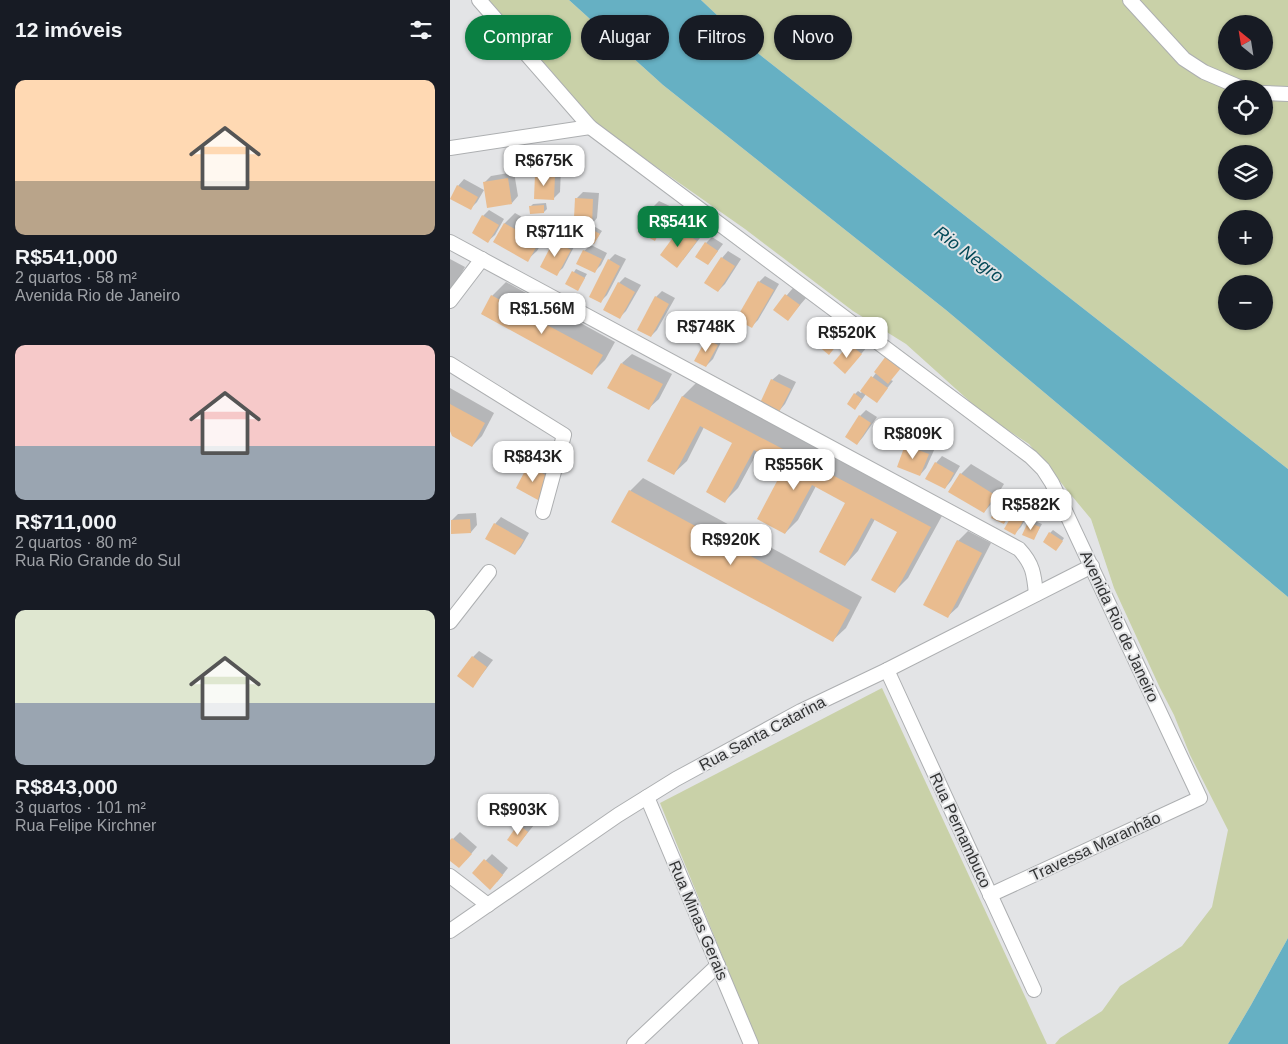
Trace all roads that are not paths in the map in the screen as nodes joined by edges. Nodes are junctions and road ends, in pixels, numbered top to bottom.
1 (480, 0) edge
2 (1130, 0) edge
3 (1223, 80) edge
4 (1273, 93) edge
5 (1288, 94) edge
6 (590, 127) junction
7 (450, 148) edge
8 (450, 242) edge
9 (482, 259) junction
10 (450, 301) edge
11 (450, 364) edge
12 (543, 512) dead end
13 (1092, 566) junction
14 (489, 572) dead end
15 (1036, 594) junction
16 (450, 622) edge
17 (887, 670) junction
18 (647, 797) junction
19 (1200, 798) joint
20 (450, 876) edge
21 (990, 895) junction
22 (488, 905) junction
23 (450, 931) edge
24 (718, 965) junction
25 (1034, 990) dead end
26 (634, 1044) edge
27 (751, 1044) edge

1 - 6 street, Avenida Rio de Janeiro
2 - 3 street
4 - 5 street
6 - 7 street
6 - 13 street, Avenida Rio de Janeiro
8 - 9 street
9 - 10 street
9 - 15 street
11 - 12 street
13 - 15 street, Rua Santa Catarina
13 - 19 street, Avenida Rio de Janeiro
14 - 16 street
15 - 17 street, Rua Santa Catarina
17 - 18 street, Rua Santa Catarina
17 - 21 street, Rua Pernambuco
18 - 22 street, Rua Santa Catarina
18 - 24 street, Rua Minas Gerais
19 - 21 street, Travessa Maranhão
20 - 22 street
21 - 25 street, Rua Pernambuco
22 - 23 street, Rua Santa Catarina
24 - 26 street
24 - 27 street, Rua Minas Gerais

